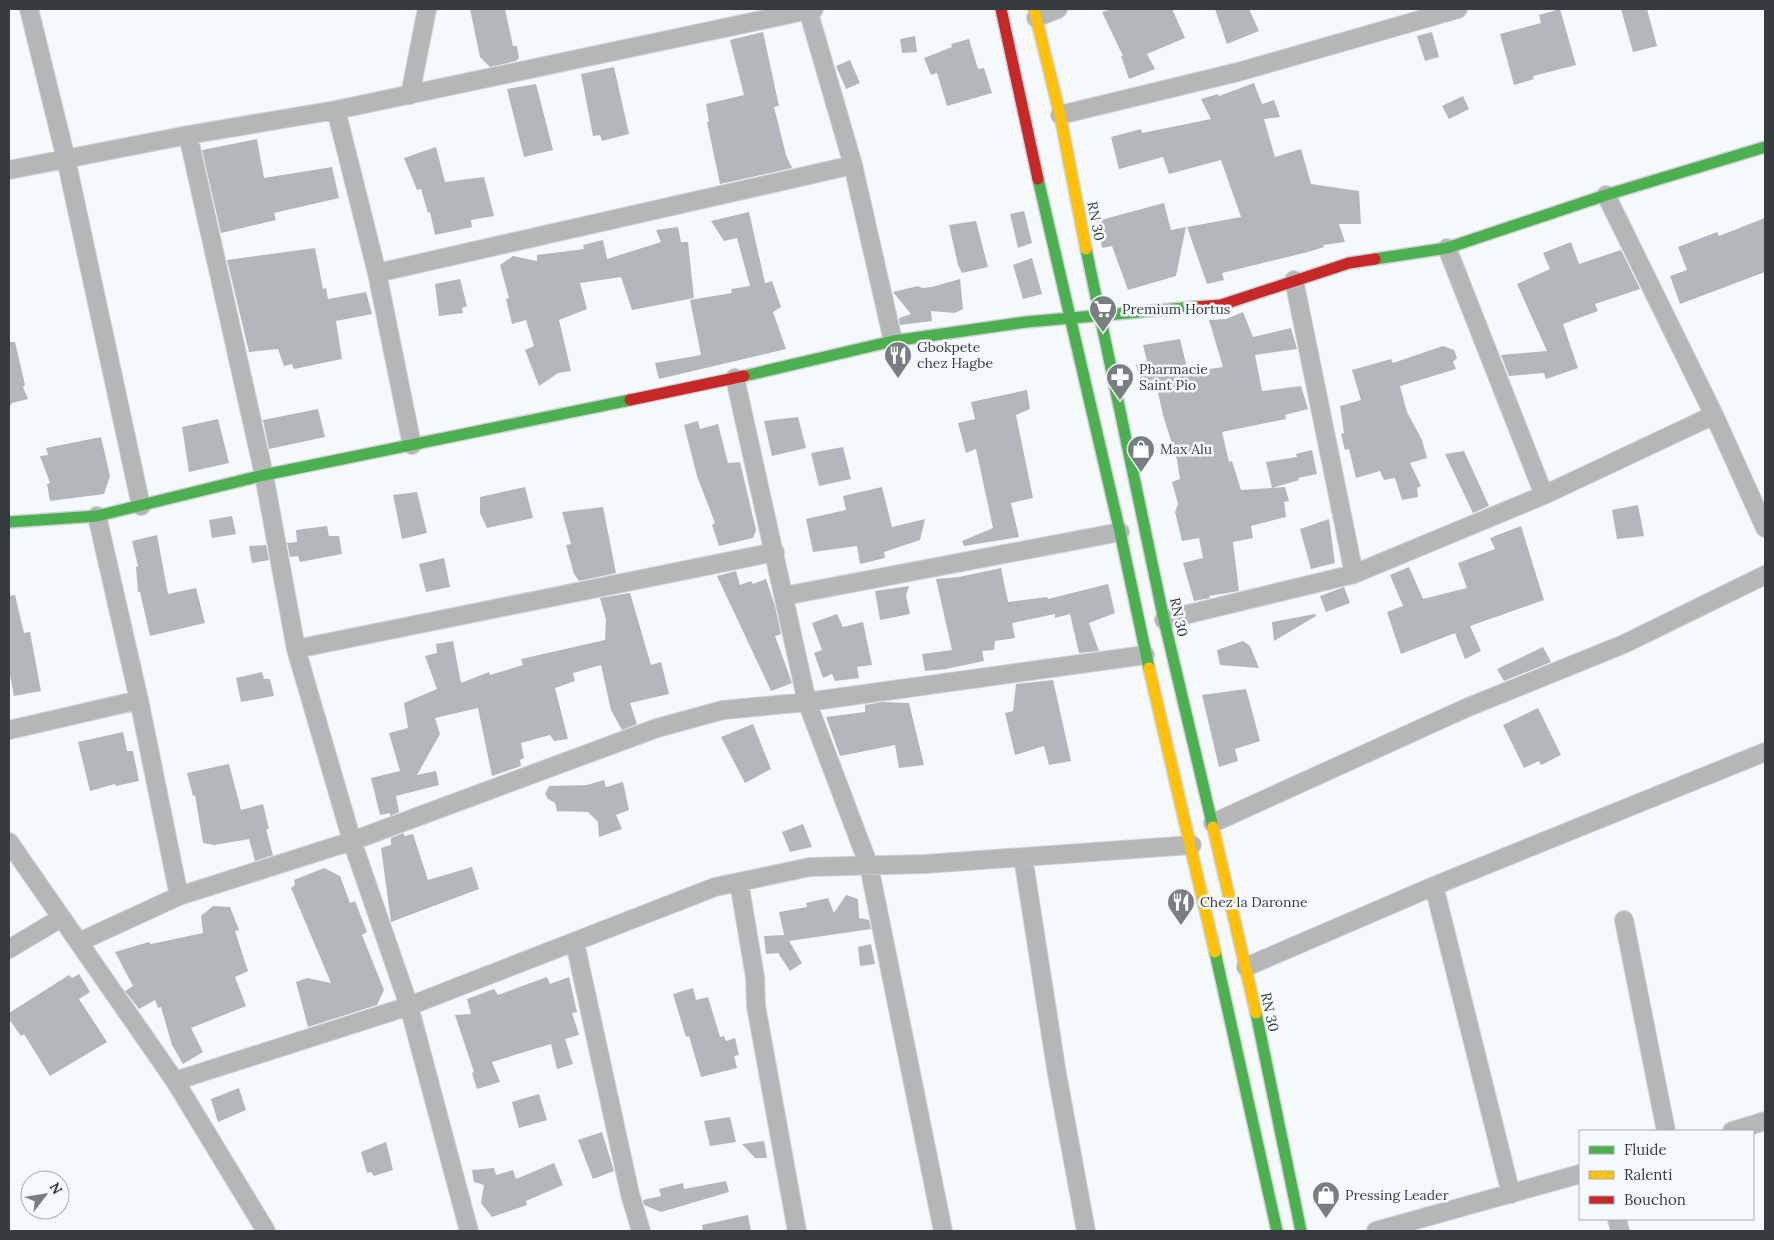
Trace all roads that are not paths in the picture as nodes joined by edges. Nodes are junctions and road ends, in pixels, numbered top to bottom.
1 (30, 9) edge
2 (427, 9) edge
3 (811, 9) edge
4 (1001, 9) edge
5 (1058, 9) edge
6 (1458, 9) edge
7 (1035, 13) edge
8 (410, 94) junction
9 (336, 110) junction
10 (1060, 115) junction
11 (188, 135) junction
12 (1765, 149) edge
13 (66, 159) junction
14 (853, 165) junction
15 (9, 170) edge
16 (1606, 195) junction
17 (1447, 248) junction
18 (377, 273) junction
19 (1294, 280) junction
20 (1099, 315) junction
21 (1071, 318) junction
22 (893, 341) junction
23 (735, 378) junction
24 (1714, 414) junction
25 (412, 445) junction
26 (264, 475) junction
27 (1544, 495) junction
28 (141, 506) junction
29 (98, 516) junction
30 (9, 522) edge
31 (1765, 528) edge
32 (1120, 532) junction
33 (775, 552) junction
34 (1354, 574) junction
35 (1765, 575) edge
36 (784, 596) junction
37 (1164, 620) junction
38 (296, 649) junction
39 (1145, 655) junction
40 (139, 700) junction
41 (807, 702) junction
42 (9, 730) edge
43 (1765, 752) edge
44 (1213, 823) junction
45 (9, 842) edge
46 (352, 842) junction
47 (1192, 845) junction
48 (1023, 857) junction
49 (869, 866) junction
50 (739, 882) junction
51 (1434, 886) junction
52 (179, 896) junction
53 (61, 918) junction
54 (1624, 920) dead end
55 (78, 942) junction
56 (576, 943) junction
57 (9, 949) edge
58 (1246, 967) junction
59 (409, 1006) junction
60 (175, 1082) junction
61 (1765, 1121) edge
62 (1666, 1130) edge
63 (1735, 1130) edge
64 (1579, 1174) edge
65 (1511, 1194) junction
66 (266, 1231) edge
67 (469, 1231) edge
68 (641, 1231) edge
69 (797, 1231) edge
70 (943, 1231) edge
71 (1086, 1231) edge
72 (1277, 1231) edge
73 (1301, 1231) edge
74 (1376, 1231) edge

1 - 13 street
2 - 8 street
3 - 8 street
3 - 14 street
4 - 21 main road
5 - 7 street
6 - 10 street
7 - 10 main road, RN 30 / RN 30
8 - 9 street
9 - 11 street
9 - 18 street
10 - 20 main road, RN 30 / RN 30
11 - 13 street
11 - 26 street
12 - 16 main road
13 - 15 street
13 - 28 street
14 - 18 street
14 - 22 street
16 - 17 main road
16 - 24 street
17 - 19 main road
17 - 27 street
18 - 25 street
19 - 20 main road
19 - 34 street
20 - 21 main road
20 - 37 main road, RN 30 / RN 30
21 - 22 main road
21 - 32 main road
22 - 23 main road
23 - 25 main road
23 - 33 street
24 - 27 street
24 - 31 street
25 - 26 main road
26 - 28 main road
26 - 38 street
27 - 34 street
28 - 29 main road
29 - 30 main road
29 - 40 street
32 - 36 street
32 - 39 main road
33 - 36 street
33 - 38 street
34 - 37 street
35 - 44 street
36 - 41 street
37 - 44 main road, RN 30 / RN 30
38 - 46 street
39 - 41 street
39 - 47 main road
40 - 42 street
40 - 52 street
41 - 46 street
41 - 49 street
43 - 51 street
44 - 58 main road, RN 30 / RN 30
45 - 53 street
46 - 52 street
46 - 59 street
47 - 48 street
47 - 72 main road
48 - 49 street
48 - 71 street
49 - 50 street
49 - 70 street
50 - 56 street
50 - 69 street
51 - 58 street
51 - 65 street
52 - 55 street
53 - 55 street
53 - 57 street
54 - 62 street
55 - 60 street
56 - 59 street
56 - 68 street
58 - 73 main road, RN 30 / RN 30
59 - 60 street
59 - 67 street
60 - 66 street
61 - 63 street
64 - 65 street
65 - 74 street

